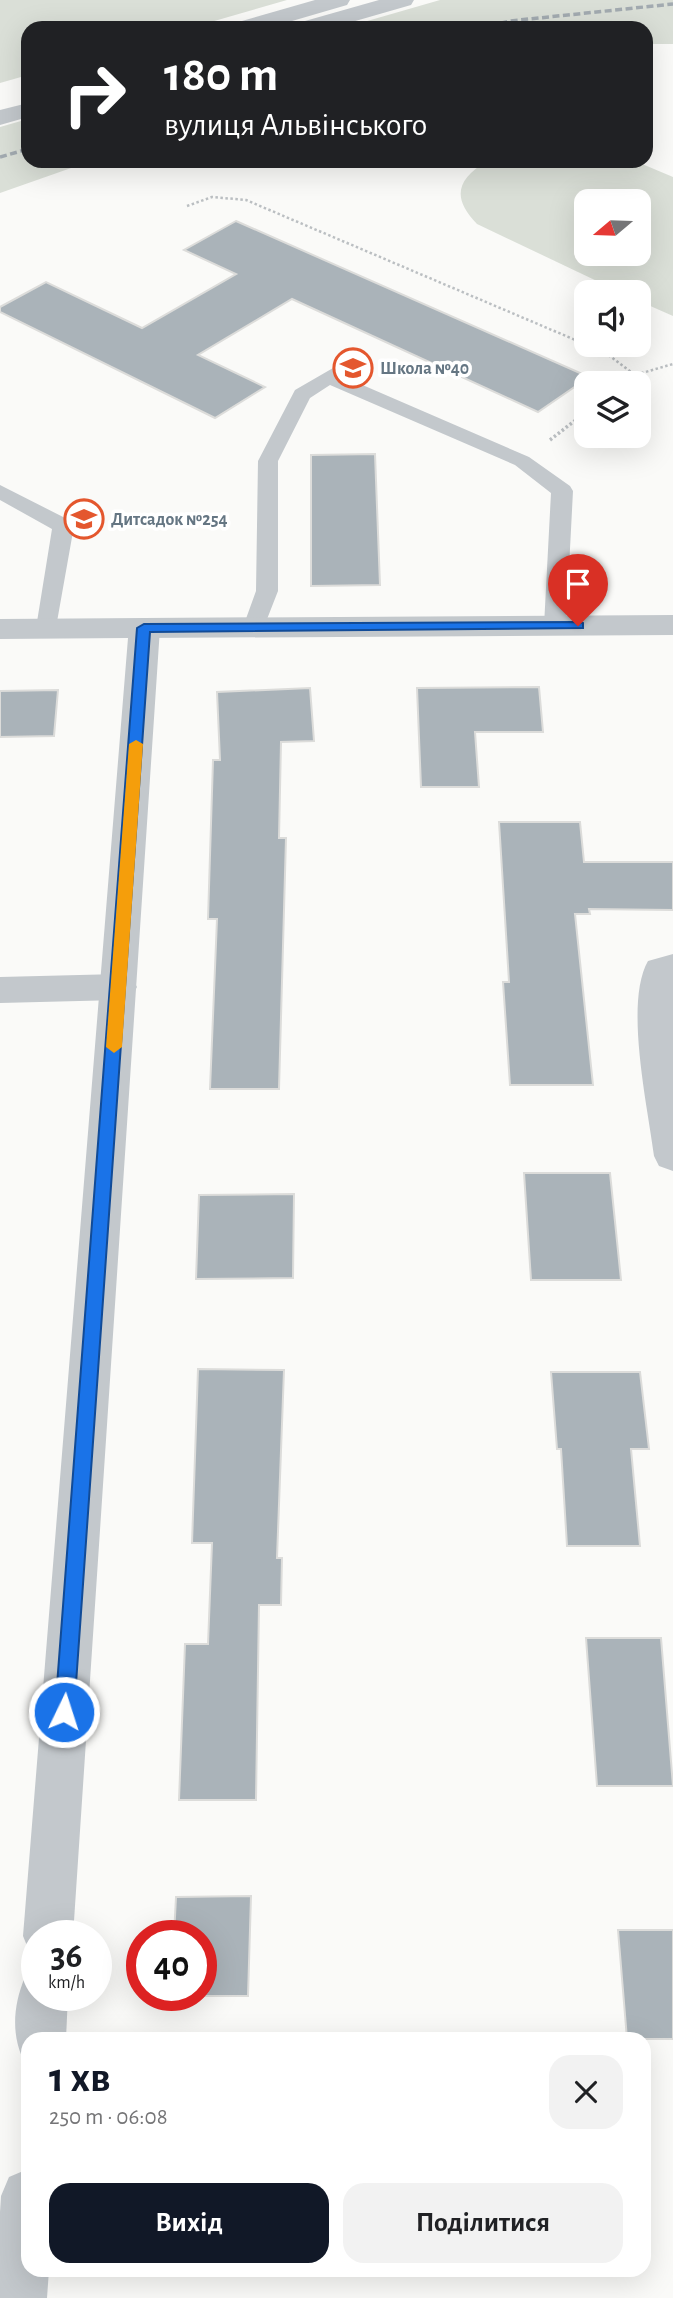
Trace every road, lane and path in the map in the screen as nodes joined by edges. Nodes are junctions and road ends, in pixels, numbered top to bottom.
1 (339, 0) edge
2 (403, 0) edge
3 (267, 21) edge
4 (331, 21) edge
5 (21, 93) edge
6 (0, 99) edge
7 (21, 112) edge
8 (0, 118) edge
9 (187, 206) dead end
10 (359, 359) dead end
11 (673, 364) edge
12 (630, 371) edge
13 (649, 371) edge
14 (330, 378) junction
15 (0, 491) edge
16 (673, 625) edge
17 (555, 626) junction
18 (47, 628) junction
19 (144, 628) junction
20 (254, 628) junction
21 (0, 629) edge
22 (673, 967) edge
23 (119, 987) junction
24 (0, 990) edge
25 (673, 1156) edge
26 (49, 1920) edge
27 (42, 2011) edge
28 (40, 2032) edge
29 (22, 2277) edge
30 (20, 2298) edge

1 - 3 street
2 - 4 street
5 - 6 street
7 - 8 street
9 - 12 path
10 - 14 lane
11 - 13 path
14 - 17 lane
14 - 20 lane
15 - 18 lane
16 - 17 street
17 - 20 street
18 - 19 street
18 - 21 street
19 - 20 street
19 - 23 street
22 - 25 street
23 - 24 street
23 - 26 street
27 - 28 street
29 - 30 street

